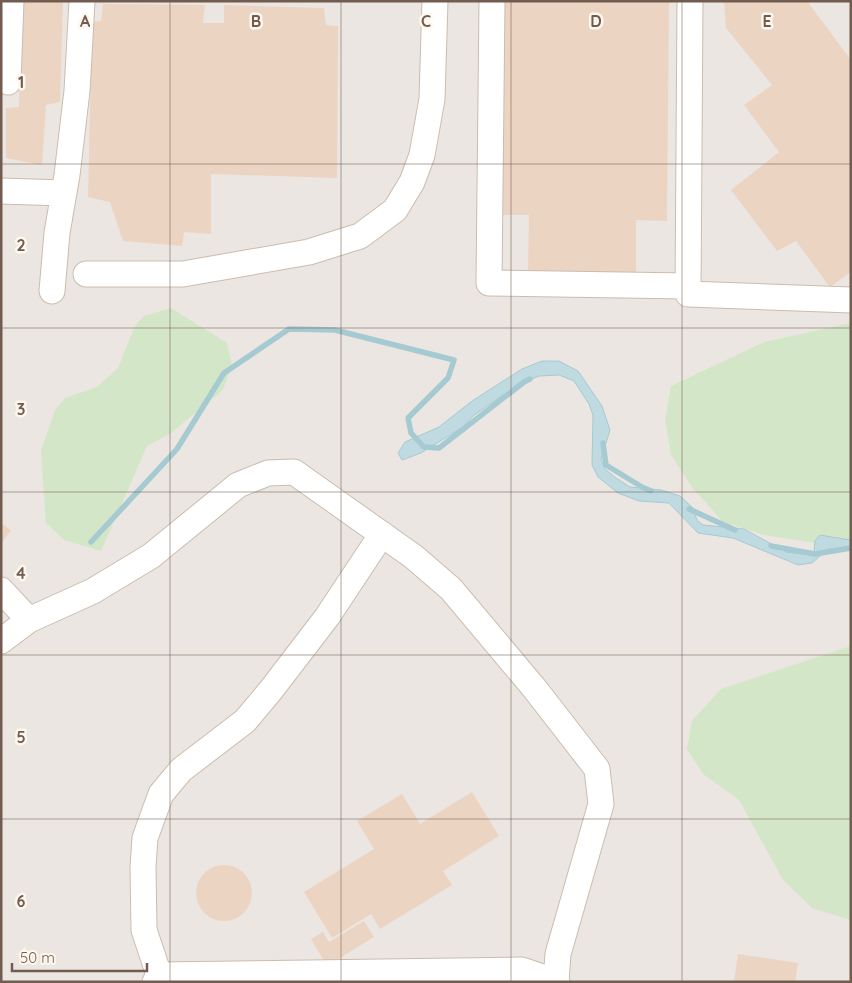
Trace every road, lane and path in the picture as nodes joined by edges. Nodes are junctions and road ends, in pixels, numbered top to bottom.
1 (12, 1) edge
2 (82, 1) edge
3 (492, 1) edge
4 (690, 1) edge
5 (430, 2) edge
6 (8, 82) dead end
7 (1, 191) edge
8 (64, 193) junction
9 (86, 274) dead end
10 (688, 286) junction
11 (52, 291) dead end
12 (851, 300) edge
13 (382, 534) junction
14 (1, 590) edge
15 (29, 620) junction
16 (1, 641) edge
17 (157, 978) edge
18 (556, 981) edge

1 - 6 lane
2 - 8 lane
3 - 10 lane
4 - 10 lane
5 - 9 lane
7 - 8 lane
8 - 11 lane
10 - 12 lane
13 - 15 lane
13 - 17 lane
13 - 18 lane
14 - 15 lane
15 - 16 lane
17 - 18 lane

